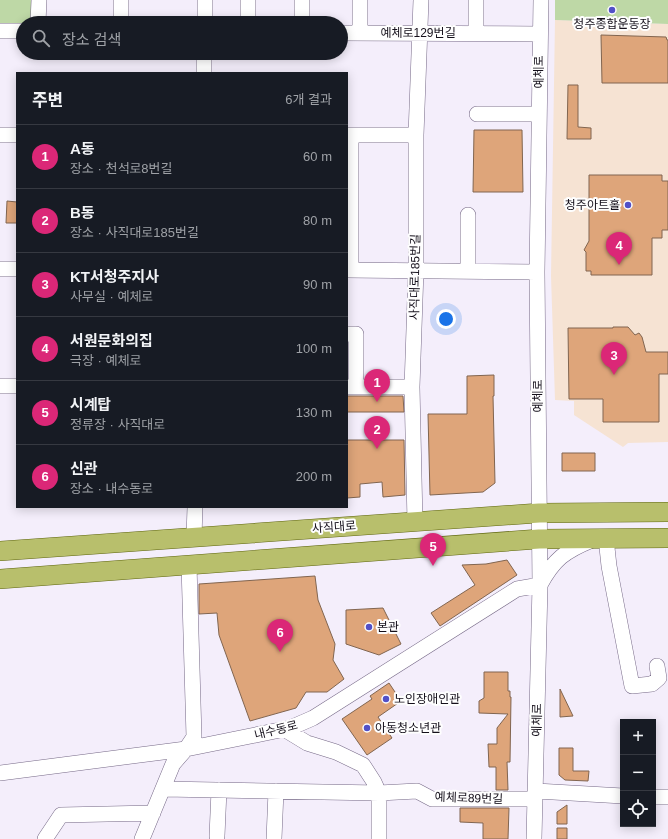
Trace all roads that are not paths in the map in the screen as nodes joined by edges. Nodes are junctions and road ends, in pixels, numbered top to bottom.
1 (39, 0) edge
2 (121, 0) edge
3 (205, 0) edge
4 (248, 0) edge
5 (302, 0) edge
6 (360, 0) edge
7 (421, 0) edge
8 (476, 0) edge
9 (541, 0) edge
10 (38, 16) edge
11 (121, 16) edge
12 (205, 16) edge
13 (248, 16) edge
14 (302, 16) edge
15 (0, 31) edge
16 (16, 31) edge
17 (348, 33) edge
18 (360, 33) junction
19 (420, 33) junction
20 (476, 33) junction
21 (540, 34) junction
22 (204, 60) edge
23 (204, 72) edge
24 (477, 114) dead end
25 (539, 114) junction
26 (0, 135) edge
27 (16, 135) edge
28 (349, 135) edge
29 (416, 135) junction
30 (468, 214) dead end
31 (0, 269) edge
32 (16, 269) edge
33 (349, 270) edge
34 (416, 270) junction
35 (468, 271) junction
36 (537, 272) junction
37 (348, 334) edge
38 (0, 386) edge
39 (16, 386) edge
40 (352, 387) edge
41 (412, 387) junction
42 (195, 508) edge
43 (668, 512) edge
44 (539, 513) junction
45 (414, 522) junction
46 (194, 537) junction
47 (601, 538) junction
48 (668, 538) edge
49 (539, 539) junction
50 (0, 551) edge
51 (189, 565) junction
52 (0, 579) edge
53 (540, 585) junction
54 (657, 666) dead end
55 (284, 729) junction
56 (186, 750) junction
57 (0, 773) edge
58 (164, 789) junction
59 (219, 790) junction
60 (276, 791) junction
61 (379, 793) junction
62 (536, 795) junction
63 (620, 796) edge
64 (656, 797) edge
65 (668, 797) edge
66 (154, 813) junction
67 (217, 836) dead end
68 (45, 839) edge
69 (142, 839) edge
70 (274, 839) edge
71 (378, 839) edge
72 (534, 839) edge

1 - 10 street
2 - 11 street
3 - 12 street
4 - 13 street
5 - 14 street
6 - 18 street
7 - 19 street, 사직대로185번길
8 - 20 street
9 - 21 street, 예체로
15 - 16 street
17 - 18 street, 예체로129번길
18 - 19 street, 예체로129번길
19 - 20 street, 예체로129번길
19 - 29 street, 사직대로185번길
20 - 21 street, 예체로129번길
21 - 25 street, 예체로
22 - 23 street
24 - 25 street
25 - 36 street, 예체로
26 - 27 street
28 - 29 street
28 - 33 street
29 - 34 street, 사직대로185번길
30 - 35 street
31 - 32 street
33 - 34 street
34 - 35 street
34 - 41 street, 사직대로185번길
35 - 36 street
36 - 44 street, 예체로
37 - 40 street
38 - 39 street
40 - 41 street
41 - 45 street, 사직대로185번길
42 - 46 street
43 - 44 main road, 사직대로
44 - 45 main road, 사직대로
44 - 49 street, 예체로
45 - 46 main road, 사직대로
46 - 50 main road, 사직대로
47 - 48 main road
47 - 49 main road
47 - 53 street
47 - 54 street
49 - 51 main road
49 - 53 street, 예체로
51 - 52 main road
51 - 56 street
53 - 55 street, 내수동로
53 - 62 street, 예체로
55 - 56 street, 내수동로
55 - 61 street
56 - 57 street, 내수동로
56 - 58 street
58 - 59 street, 예체로89번길
58 - 66 street
59 - 60 street, 예체로89번길
59 - 67 street
60 - 61 street, 예체로89번길
60 - 70 street
61 - 62 street, 예체로89번길
61 - 71 street
62 - 63 street
62 - 72 street, 예체로
64 - 65 street
66 - 68 street
66 - 69 street

